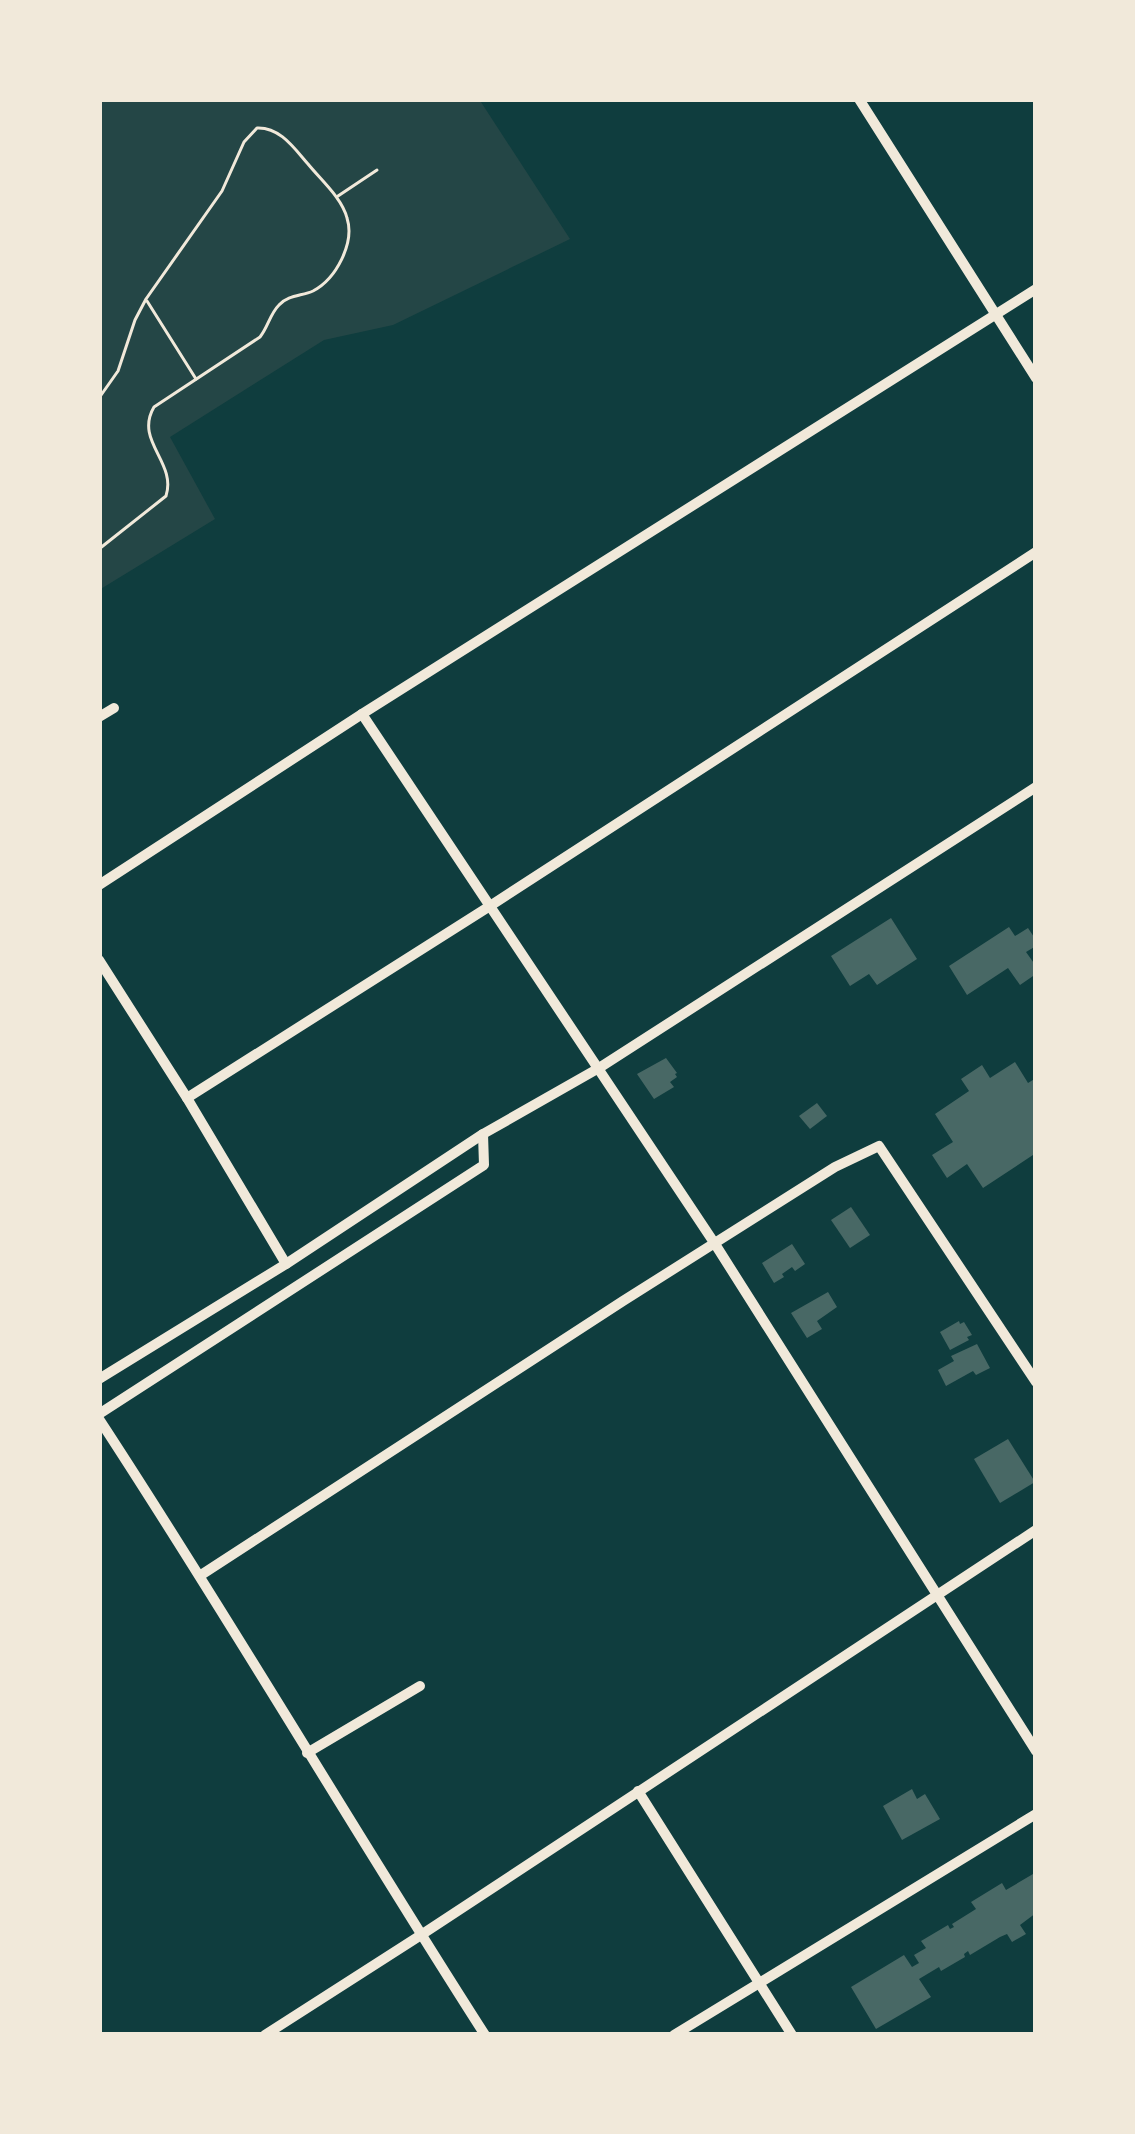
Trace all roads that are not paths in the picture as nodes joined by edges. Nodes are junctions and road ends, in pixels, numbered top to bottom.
1 (859, 99) edge
2 (1036, 289) edge
3 (996, 316) junction
4 (1036, 378) edge
5 (1036, 552) edge
6 (114, 708) dead end
7 (362, 714) junction
8 (99, 717) edge
9 (1036, 787) edge
10 (99, 884) edge
11 (490, 906) junction
12 (99, 960) edge
13 (599, 1068) junction
14 (187, 1098) junction
15 (484, 1134) junction
16 (716, 1244) junction
17 (286, 1264) junction
18 (99, 1378) edge
19 (1036, 1382) edge
20 (99, 1417) edge
21 (1036, 1530) edge
22 (201, 1575) junction
23 (937, 1594) junction
24 (420, 1686) dead end
25 (1036, 1751) edge
26 (308, 1753) junction
27 (638, 1791) junction
28 (1036, 1814) edge
29 (421, 1935) junction
30 (759, 1981) junction
31 (265, 2035) edge
32 (485, 2035) edge
33 (674, 2035) edge
34 (792, 2035) edge

1 - 3 street
2 - 3 street
3 - 4 street
3 - 7 street
5 - 11 street
6 - 8 street
7 - 10 street
7 - 11 street
9 - 13 street
11 - 13 street
11 - 14 street
12 - 14 street
13 - 15 street
13 - 16 street
14 - 17 street
15 - 17 street
15 - 20 street
16 - 19 street
16 - 22 street
16 - 23 street
17 - 18 street
20 - 22 street
21 - 23 street
22 - 26 street
23 - 25 street
23 - 27 street
24 - 26 street
26 - 29 street
27 - 29 street
27 - 30 street
28 - 30 street
29 - 31 street
29 - 32 street
30 - 33 street
30 - 34 street

